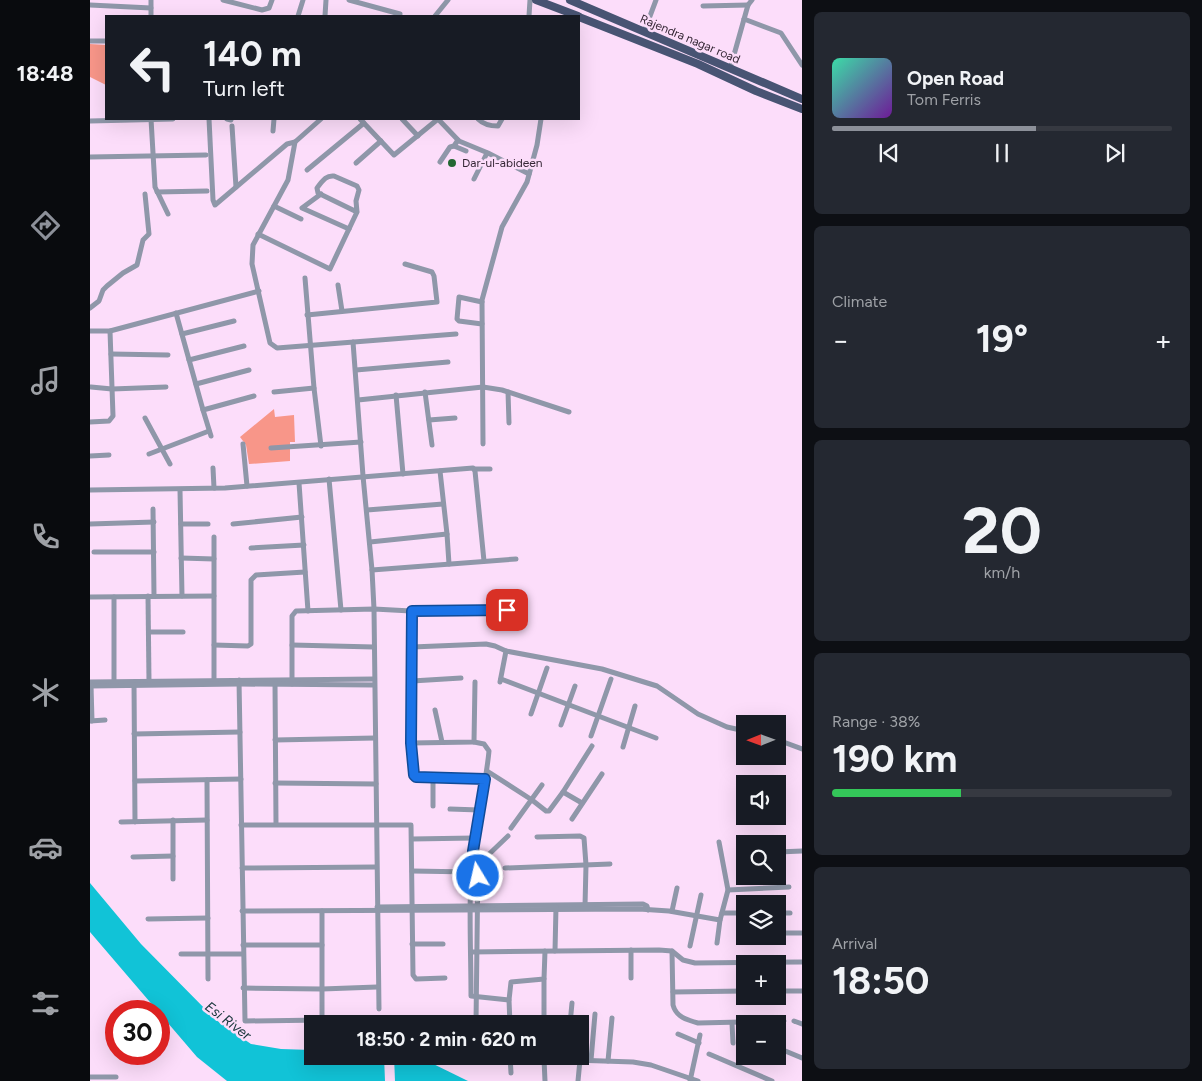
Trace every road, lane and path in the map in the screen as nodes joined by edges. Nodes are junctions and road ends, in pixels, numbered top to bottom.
1 (118, 0) edge
2 (151, 0) edge
3 (223, 0) edge
4 (272, 0) edge
5 (303, 0) edge
6 (326, 0) edge
7 (349, 0) edge
8 (448, 0) edge
9 (530, 0) edge
10 (536, 0) edge
11 (570, 0) edge
12 (656, 0) edge
13 (752, 0) edge
14 (90, 5) edge
15 (118, 6) junction
16 (703, 6) dead end
17 (748, 6) junction
18 (151, 8) junction
19 (400, 14) dead end
20 (151, 15) edge
21 (298, 15) edge
22 (325, 15) edge
23 (436, 15) edge
24 (529, 15) edge
25 (575, 15) edge
26 (580, 17) edge
27 (744, 19) junction
28 (644, 32) junction
29 (90, 40) edge
30 (105, 41) edge
31 (802, 65) edge
32 (730, 69) junction
33 (802, 99) edge
34 (802, 109) edge
35 (116, 120) edge
36 (151, 120) edge
37 (209, 120) edge
38 (274, 120) edge
39 (320, 120) edge
40 (403, 120) edge
41 (437, 120) edge
42 (439, 120) edge
43 (479, 120) edge
44 (501, 120) edge
45 (541, 120) edge
46 (362, 121) edge
47 (90, 122) edge
48 (230, 122) edge
49 (273, 130) dead end
50 (418, 136) junction
51 (458, 140) junction
52 (381, 141) junction
53 (295, 142) junction
54 (454, 146) junction
55 (466, 152) dead end
56 (487, 153) junction
57 (206, 155) dead end
58 (152, 156) junction
59 (90, 157) edge
60 (440, 162) dead end
61 (356, 164) dead end
62 (307, 170) dead end
63 (529, 174) junction
64 (474, 179) dead end
65 (236, 187) junction
66 (207, 191) dead end
67 (157, 192) junction
68 (144, 194) dead end
69 (321, 194) junction
70 (274, 206) junction
71 (357, 212) junction
72 (168, 214) dead end
73 (301, 218) dead end
74 (349, 228) junction
75 (258, 234) junction
76 (405, 264) dead end
77 (305, 278) dead end
78 (338, 285) dead end
79 (259, 291) junction
80 (480, 305) junction
81 (90, 308) edge
82 (342, 311) junction
83 (176, 313) junction
84 (307, 314) junction
85 (480, 320) junction
86 (234, 321) dead end
87 (90, 331) edge
88 (110, 331) junction
89 (182, 334) junction
90 (456, 334) dead end
91 (353, 342) junction
92 (244, 346) dead end
93 (310, 346) junction
94 (111, 354) junction
95 (168, 355) dead end
96 (189, 360) junction
97 (448, 362) dead end
98 (249, 370) dead end
99 (356, 370) junction
100 (196, 384) junction
101 (91, 387) edge
102 (166, 387) dead end
103 (483, 387) junction
104 (314, 388) junction
105 (112, 389) junction
106 (274, 392) dead end
107 (425, 392) junction
108 (508, 392) junction
109 (396, 395) junction
110 (254, 396) dead end
111 (358, 400) junction
112 (203, 410) junction
113 (569, 412) dead end
114 (146, 418) dead end
115 (455, 418) dead end
116 (429, 420) junction
117 (90, 422) edge
118 (509, 423) dead end
119 (361, 442) junction
120 (243, 444) dead end
121 (483, 444) dead end
122 (321, 446) junction
123 (432, 446) dead end
124 (271, 448) dead end
125 (162, 449) junction
126 (149, 454) dead end
127 (109, 455) dead end
128 (90, 456) edge
129 (170, 464) dead end
130 (213, 468) dead end
131 (475, 469) junction
132 (490, 469) dead end
133 (440, 471) junction
134 (403, 474) junction
135 (363, 476) junction
136 (329, 479) junction
137 (300, 483) junction
138 (247, 486) junction
139 (214, 488) junction
140 (90, 490) edge
141 (180, 490) junction
142 (443, 504) junction
143 (154, 509) dead end
144 (367, 510) junction
145 (302, 517) junction
146 (154, 522) junction
147 (90, 524) edge
148 (181, 524) junction
149 (208, 524) dead end
150 (233, 524) dead end
151 (447, 534) junction
152 (214, 537) dead end
153 (370, 542) junction
154 (304, 545) junction
155 (251, 548) dead end
156 (94, 552) dead end
157 (154, 552) junction
158 (181, 558) junction
159 (214, 559) junction
160 (516, 559) dead end
161 (484, 561) junction
162 (449, 564) junction
163 (372, 570) junction
164 (305, 572) junction
165 (151, 596) junction
166 (182, 596) junction
167 (214, 596) junction
168 (90, 597) edge
169 (114, 597) junction
170 (374, 609) junction
171 (341, 610) junction
172 (507, 610) dead end
173 (308, 611) junction
174 (412, 611) junction
175 (149, 632) junction
176 (183, 632) dead end
177 (214, 645) junction
178 (292, 645) junction
179 (374, 647) junction
180 (412, 647) junction
181 (506, 651) junction
182 (547, 668) dead end
183 (462, 678) dead end
184 (611, 679) dead end
185 (214, 680) junction
186 (114, 681) junction
187 (149, 681) junction
188 (412, 681) junction
189 (239, 682) junction
190 (275, 682) junction
191 (292, 682) junction
192 (374, 682) junction
193 (475, 682) dead end
194 (134, 683) junction
195 (90, 684) edge
196 (575, 686) dead end
197 (538, 693) junction
198 (568, 705) junction
199 (635, 706) dead end
200 (435, 710) dead end
201 (531, 714) dead end
202 (598, 716) junction
203 (105, 720) dead end
204 (91, 721) edge
205 (561, 725) dead end
206 (628, 728) junction
207 (736, 729) edge
208 (240, 732) junction
209 (134, 734) junction
210 (591, 736) dead end
211 (375, 738) junction
212 (656, 738) dead end
213 (275, 740) junction
214 (442, 742) junction
215 (474, 742) junction
216 (411, 743) junction
217 (786, 743) edge
218 (592, 746) dead end
219 (623, 747) dead end
220 (802, 749) edge
221 (487, 771) junction
222 (602, 774) dead end
223 (433, 778) junction
224 (241, 779) junction
225 (485, 779) junction
226 (207, 780) junction
227 (135, 781) junction
228 (276, 782) junction
229 (376, 784) junction
230 (542, 785) dead end
231 (564, 792) junction
232 (532, 800) junction
233 (582, 803) junction
234 (432, 806) dead end
235 (450, 809) dead end
236 (480, 810) junction
237 (572, 819) dead end
238 (173, 820) junction
239 (207, 820) junction
240 (120, 822) dead end
241 (136, 822) junction
242 (276, 824) junction
243 (241, 825) junction
244 (377, 825) junction
245 (511, 828) dead end
246 (508, 836) dead end
247 (537, 837) dead end
248 (474, 838) junction
249 (412, 839) junction
250 (719, 842) dead end
251 (802, 851) edge
252 (786, 852) edge
253 (474, 853) junction
254 (173, 856) junction
255 (133, 857) dead end
256 (610, 864) dead end
257 (586, 865) junction
258 (376, 867) junction
259 (242, 868) junction
260 (505, 868) dead end
261 (412, 871) junction
262 (471, 872) junction
263 (173, 879) dead end
264 (789, 887) dead end
265 (677, 888) dead end
266 (728, 890) junction
267 (701, 895) dead end
268 (585, 906) junction
269 (556, 907) junction
270 (474, 908) junction
271 (376, 909) junction
272 (412, 909) junction
273 (242, 911) junction
274 (322, 911) junction
275 (672, 911) junction
276 (722, 913) junction
277 (736, 913) edge
278 (786, 913) edge
279 (790, 913) dead end
280 (697, 916) junction
281 (208, 918) junction
282 (148, 919) dead end
283 (720, 920) junction
284 (786, 933) edge
285 (802, 933) edge
286 (717, 943) dead end
287 (412, 944) junction
288 (443, 944) dead end
289 (243, 945) junction
290 (322, 945) junction
291 (690, 946) dead end
292 (631, 950) junction
293 (545, 951) junction
294 (555, 951) junction
295 (672, 951) junction
296 (471, 952) junction
297 (478, 952) junction
298 (180, 954) dead end
299 (208, 954) junction
300 (243, 954) junction
301 (786, 962) edge
302 (802, 962) edge
303 (736, 963) edge
304 (445, 978) dead end
305 (631, 978) dead end
306 (208, 979) dead end
307 (544, 979) junction
308 (377, 987) junction
309 (244, 988) junction
310 (322, 989) junction
311 (786, 991) edge
312 (802, 991) edge
313 (673, 992) junction
314 (736, 992) edge
315 (477, 997) junction
316 (510, 1000) junction
317 (572, 1003) dead end
318 (379, 1009) dead end
319 (594, 1014) dead end
320 (476, 1015) edge
321 (510, 1015) edge
322 (544, 1015) edge
323 (571, 1015) edge
324 (612, 1018) dead end
325 (794, 1021) dead end
326 (732, 1023) junction
327 (736, 1023) edge
328 (802, 1024) edge
329 (678, 1034) dead end
330 (700, 1035) dead end
331 (699, 1043) junction
332 (733, 1043) dead end
333 (786, 1051) edge
334 (709, 1054) dead end
335 (802, 1058) edge
336 (591, 1060) joint
337 (608, 1061) junction
338 (511, 1065) edge
339 (544, 1065) edge
340 (580, 1065) edge
341 (511, 1073) dead end
342 (90, 1077) edge
343 (116, 1077) dead end
344 (691, 1080) edge
345 (545, 1081) edge
346 (578, 1081) edge
347 (698, 1081) edge
348 (772, 1081) edge

1 - 15 street
2 - 18 street
3 - 4 street
5 - 21 street
6 - 22 street
7 - 19 street
8 - 23 street
9 - 24 street
10 - 25 main road, Rajendra nagar road
11 - 28 main road, Rajendra nagar road
12 - 28 street
13 - 17 street
14 - 15 street
15 - 18 street
16 - 17 street
17 - 27 street
18 - 20 street
26 - 34 main road, Rajendra nagar road
27 - 31 street
27 - 32 street
28 - 32 main road, Rajendra nagar road
29 - 30 street
32 - 33 main road, Rajendra nagar road
35 - 47 street
36 - 58 street
37 - 65 street
38 - 49 street
39 - 53 street
40 - 50 street
41 - 50 street
42 - 51 street
43 - 44 street
45 - 63 street
46 - 52 street
46 - 62 street
48 - 65 street
50 - 52 street
51 - 54 street
51 - 56 street
52 - 61 street
53 - 65 street
53 - 70 street
54 - 55 street
54 - 60 street
56 - 63 street
56 - 64 street
57 - 58 street
58 - 59 street
58 - 67 street
63 - 80 street
66 - 67 street
67 - 72 street
68 - 81 street
69 - 71 street
69 - 71 street
69 - 74 street
70 - 73 street
70 - 75 street
71 - 74 street
74 - 75 street
75 - 79 street
76 - 82 street
77 - 84 street
78 - 82 street
79 - 83 street
79 - 93 street
80 - 85 street
80 - 85 street
82 - 84 street
83 - 88 street
83 - 89 street
84 - 93 street
85 - 103 street
86 - 89 street
87 - 88 street
88 - 94 street
89 - 96 street
90 - 91 street
91 - 93 street
91 - 99 street
92 - 96 street
93 - 104 street
94 - 95 street
94 - 105 street
96 - 100 street
97 - 99 street
98 - 100 street
99 - 111 street
100 - 112 street
101 - 105 street
102 - 105 street
103 - 107 street
103 - 108 street
103 - 121 street
104 - 106 street
104 - 122 street
105 - 117 street
107 - 109 street
107 - 116 street
108 - 113 street
108 - 118 street
109 - 111 street
109 - 134 street
110 - 112 street
111 - 119 street
112 - 125 street
114 - 125 street
115 - 116 street
116 - 123 street
119 - 122 street
119 - 135 street
120 - 138 street
122 - 124 street
125 - 126 street
125 - 129 street
127 - 128 street
130 - 139 street
131 - 132 street
131 - 133 street
131 - 161 street
133 - 134 street
133 - 142 street
134 - 135 street
135 - 136 street
135 - 144 street
136 - 137 street
136 - 171 street
137 - 138 street
137 - 145 street
138 - 139 street
139 - 141 street
140 - 141 street
141 - 148 street
142 - 144 street
142 - 151 street
143 - 146 street
144 - 153 street
145 - 150 street
145 - 154 street
146 - 147 street
146 - 157 street
148 - 149 street
148 - 158 street
151 - 153 street
151 - 162 street
152 - 159 street
153 - 163 street
154 - 155 street
154 - 164 street
156 - 157 street
157 - 165 street
158 - 159 street
158 - 166 street
159 - 167 street
160 - 161 street
161 - 162 street
162 - 163 street
163 - 170 street
164 - 173 street
164 - 177 street
165 - 166 street
165 - 169 street
165 - 175 street
166 - 167 street
167 - 177 street
168 - 169 street
169 - 186 street
170 - 171 street
170 - 174 street
170 - 179 street
171 - 173 street
172 - 174 street
173 - 178 street
174 - 180 street
175 - 176 street
175 - 187 street
177 - 185 street
178 - 179 street
178 - 191 street
179 - 192 street
180 - 181 street
180 - 188 street
181 - 197 street
181 - 207 street
182 - 197 street
183 - 188 street
184 - 202 street
185 - 187 street
185 - 189 street
186 - 194 street
186 - 195 street
187 - 194 street
188 - 216 street
189 - 190 street
189 - 194 street
189 - 208 street
190 - 191 street
190 - 213 street
191 - 192 street
192 - 211 street
193 - 215 street
194 - 195 street
194 - 209 street
195 - 204 street
196 - 198 street
197 - 198 street
197 - 201 street
198 - 202 street
198 - 205 street
199 - 206 street
200 - 214 street
202 - 206 street
202 - 210 street
203 - 204 street
206 - 212 street
206 - 219 street
208 - 209 street
208 - 224 street
209 - 227 street
211 - 213 street
211 - 229 street
213 - 228 street
214 - 215 street
214 - 216 street
215 - 221 street
216 - 223 street
217 - 220 street
218 - 231 street
221 - 225 street
221 - 232 street
222 - 233 street
223 - 225 street
223 - 234 street
224 - 226 street
224 - 243 street
225 - 236 street
226 - 227 street
226 - 239 street
227 - 241 street
228 - 229 street
228 - 242 street
229 - 244 street
230 - 232 street
231 - 232 street
231 - 233 street
232 - 245 street
233 - 237 street
235 - 236 street
236 - 248 street
238 - 239 street
238 - 241 street
238 - 254 street
239 - 281 street
240 - 241 street
242 - 243 street
242 - 244 street
243 - 259 street
244 - 249 street
244 - 258 street
246 - 253 street
247 - 257 street
248 - 249 street
248 - 253 street
249 - 261 street
250 - 266 street
251 - 252 street
253 - 262 street
253 - 270 street
254 - 255 street
254 - 263 street
256 - 257 street
257 - 260 street
257 - 268 street
258 - 259 street
258 - 271 street
259 - 273 street
261 - 262 street
261 - 272 street
262 - 270 street
264 - 266 street
265 - 275 street
266 - 276 street
267 - 280 street
268 - 269 street
268 - 275 street
269 - 270 street
269 - 294 street
270 - 272 street
270 - 296 street
270 - 297 street
271 - 272 street
271 - 274 street
271 - 308 street
272 - 287 street
273 - 274 street
273 - 289 street
274 - 290 street
275 - 280 street
276 - 277 street
276 - 283 street
278 - 279 street
280 - 283 street
280 - 291 street
281 - 282 street
281 - 299 street
283 - 286 street
284 - 285 street
287 - 288 street
287 - 304 street
289 - 290 street
289 - 300 street
290 - 310 street
292 - 294 street
292 - 295 street
292 - 305 street
293 - 294 street
293 - 297 street
293 - 307 street
295 - 303 street
295 - 313 street
296 - 297 street
296 - 315 street
297 - 315 street
298 - 299 street
299 - 300 street
299 - 306 street
300 - 309 street
301 - 302 street
307 - 316 street
307 - 322 street
308 - 310 street
308 - 318 street
309 - 310 street
309 - 310 street
311 - 312 street
313 - 314 street
313 - 326 street
315 - 316 street
315 - 320 street
316 - 321 street
317 - 323 street
319 - 336 street
324 - 337 street
325 - 328 street
326 - 327 street
326 - 332 street
329 - 331 street
330 - 331 street
331 - 344 street
333 - 335 street
334 - 348 street
336 - 337 street
337 - 344 street
338 - 341 street
339 - 345 street
340 - 346 street
342 - 343 street
344 - 347 street

